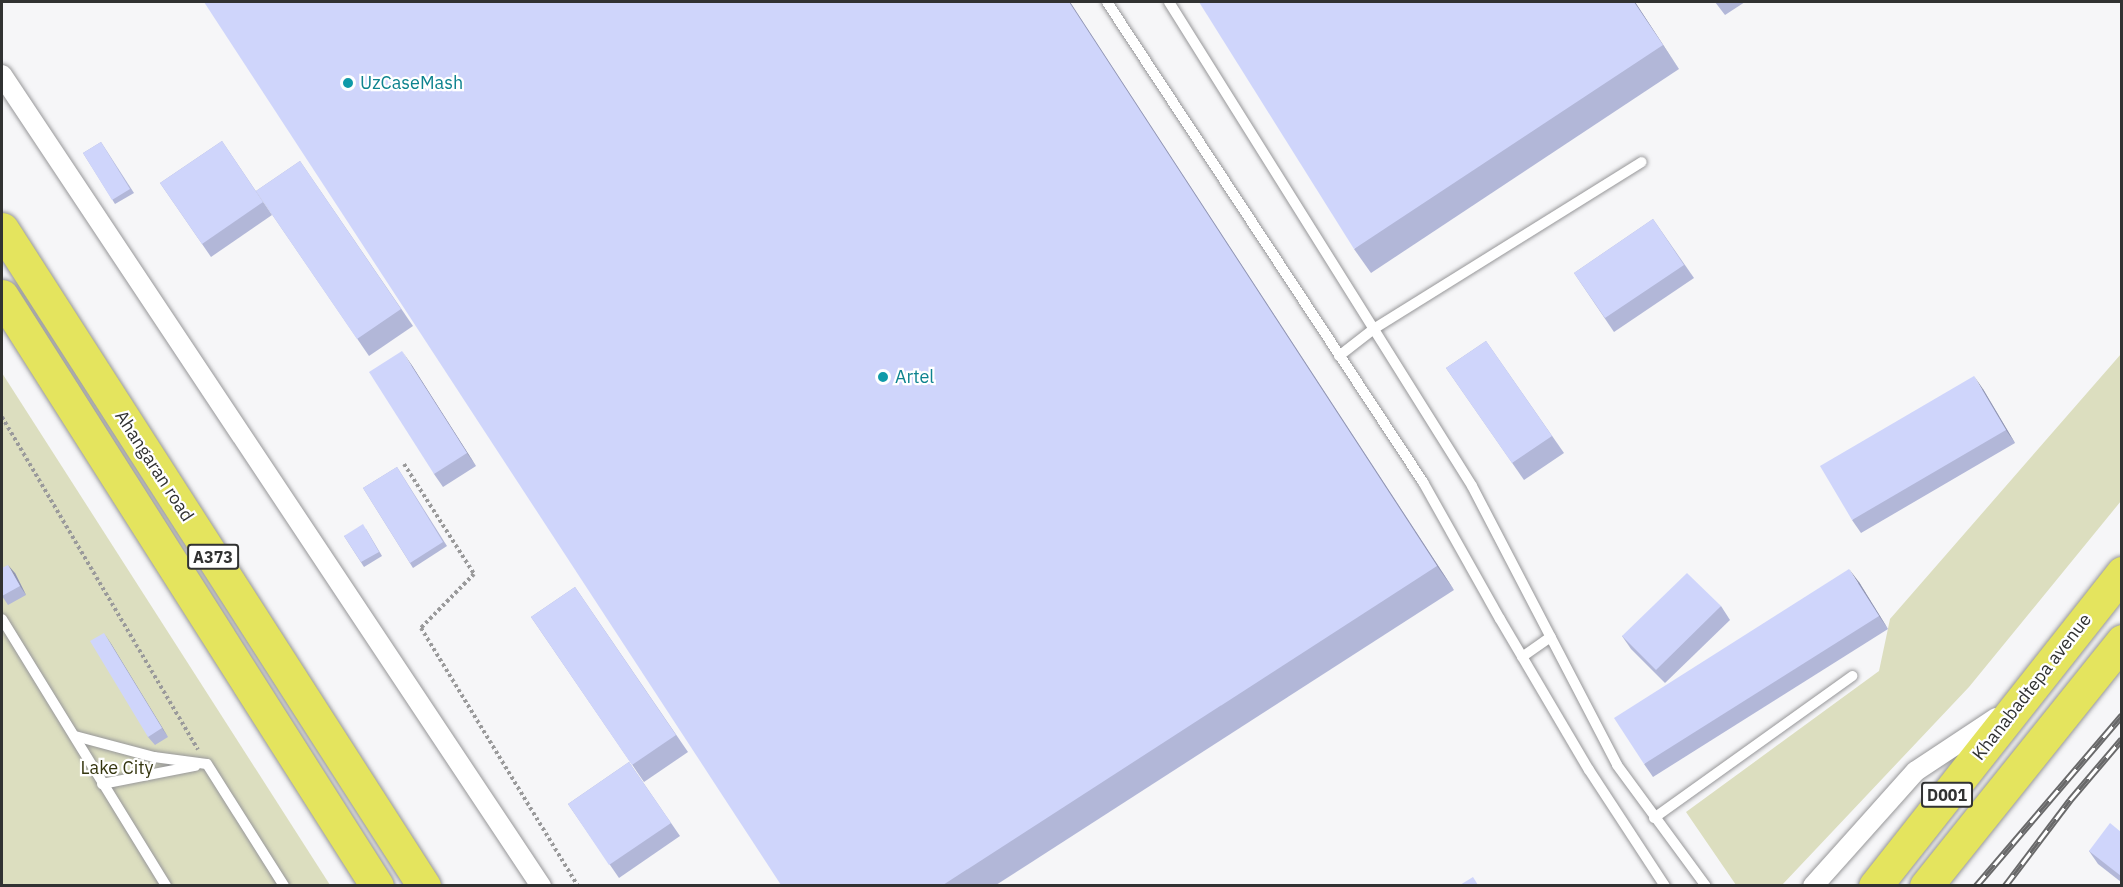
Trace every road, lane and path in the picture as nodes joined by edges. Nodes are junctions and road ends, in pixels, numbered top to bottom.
1 (1107, 2) edge
2 (1168, 2) edge
3 (2, 75) edge
4 (1642, 162) dead end
5 (2, 229) edge
6 (2, 296) edge
7 (1375, 328) junction
8 (1339, 356) junction
9 (2, 417) edge
10 (404, 464) dead end
11 (2121, 573) edge
12 (2, 620) edge
13 (1551, 637) junction
14 (2121, 641) edge
15 (1522, 657) junction
16 (1852, 675) dead end
17 (2017, 706) junction
18 (2049, 733) junction
19 (75, 736) junction
20 (207, 764) junction
21 (102, 784) junction
22 (1654, 818) junction
23 (166, 885) edge
24 (284, 885) edge
25 (377, 885) edge
26 (424, 885) edge
27 (541, 885) edge
28 (578, 885) edge
29 (1665, 885) edge
30 (1706, 885) edge
31 (1813, 885) edge
32 (1875, 885) edge
33 (1926, 885) edge

1 - 8 lane
2 - 7 lane
3 - 27 street
4 - 7 lane
5 - 26 highway, Ahangaran road / A373
6 - 25 highway, Ahangaran road / A373
7 - 8 lane
7 - 13 lane
8 - 15 lane
9 - 20 path
10 - 28 path
11 - 17 highway, Khanabadtepa avenue / D001
12 - 19 lane
13 - 15 lane
13 - 22 lane
14 - 18 highway, D001
15 - 29 lane
16 - 22 lane
17 - 18 highway
17 - 31 street
17 - 32 highway, Khanabadtepa avenue / D001
18 - 33 highway, D001
19 - 20 lane
19 - 21 lane
20 - 21 lane
20 - 24 lane
21 - 23 lane
22 - 30 lane

